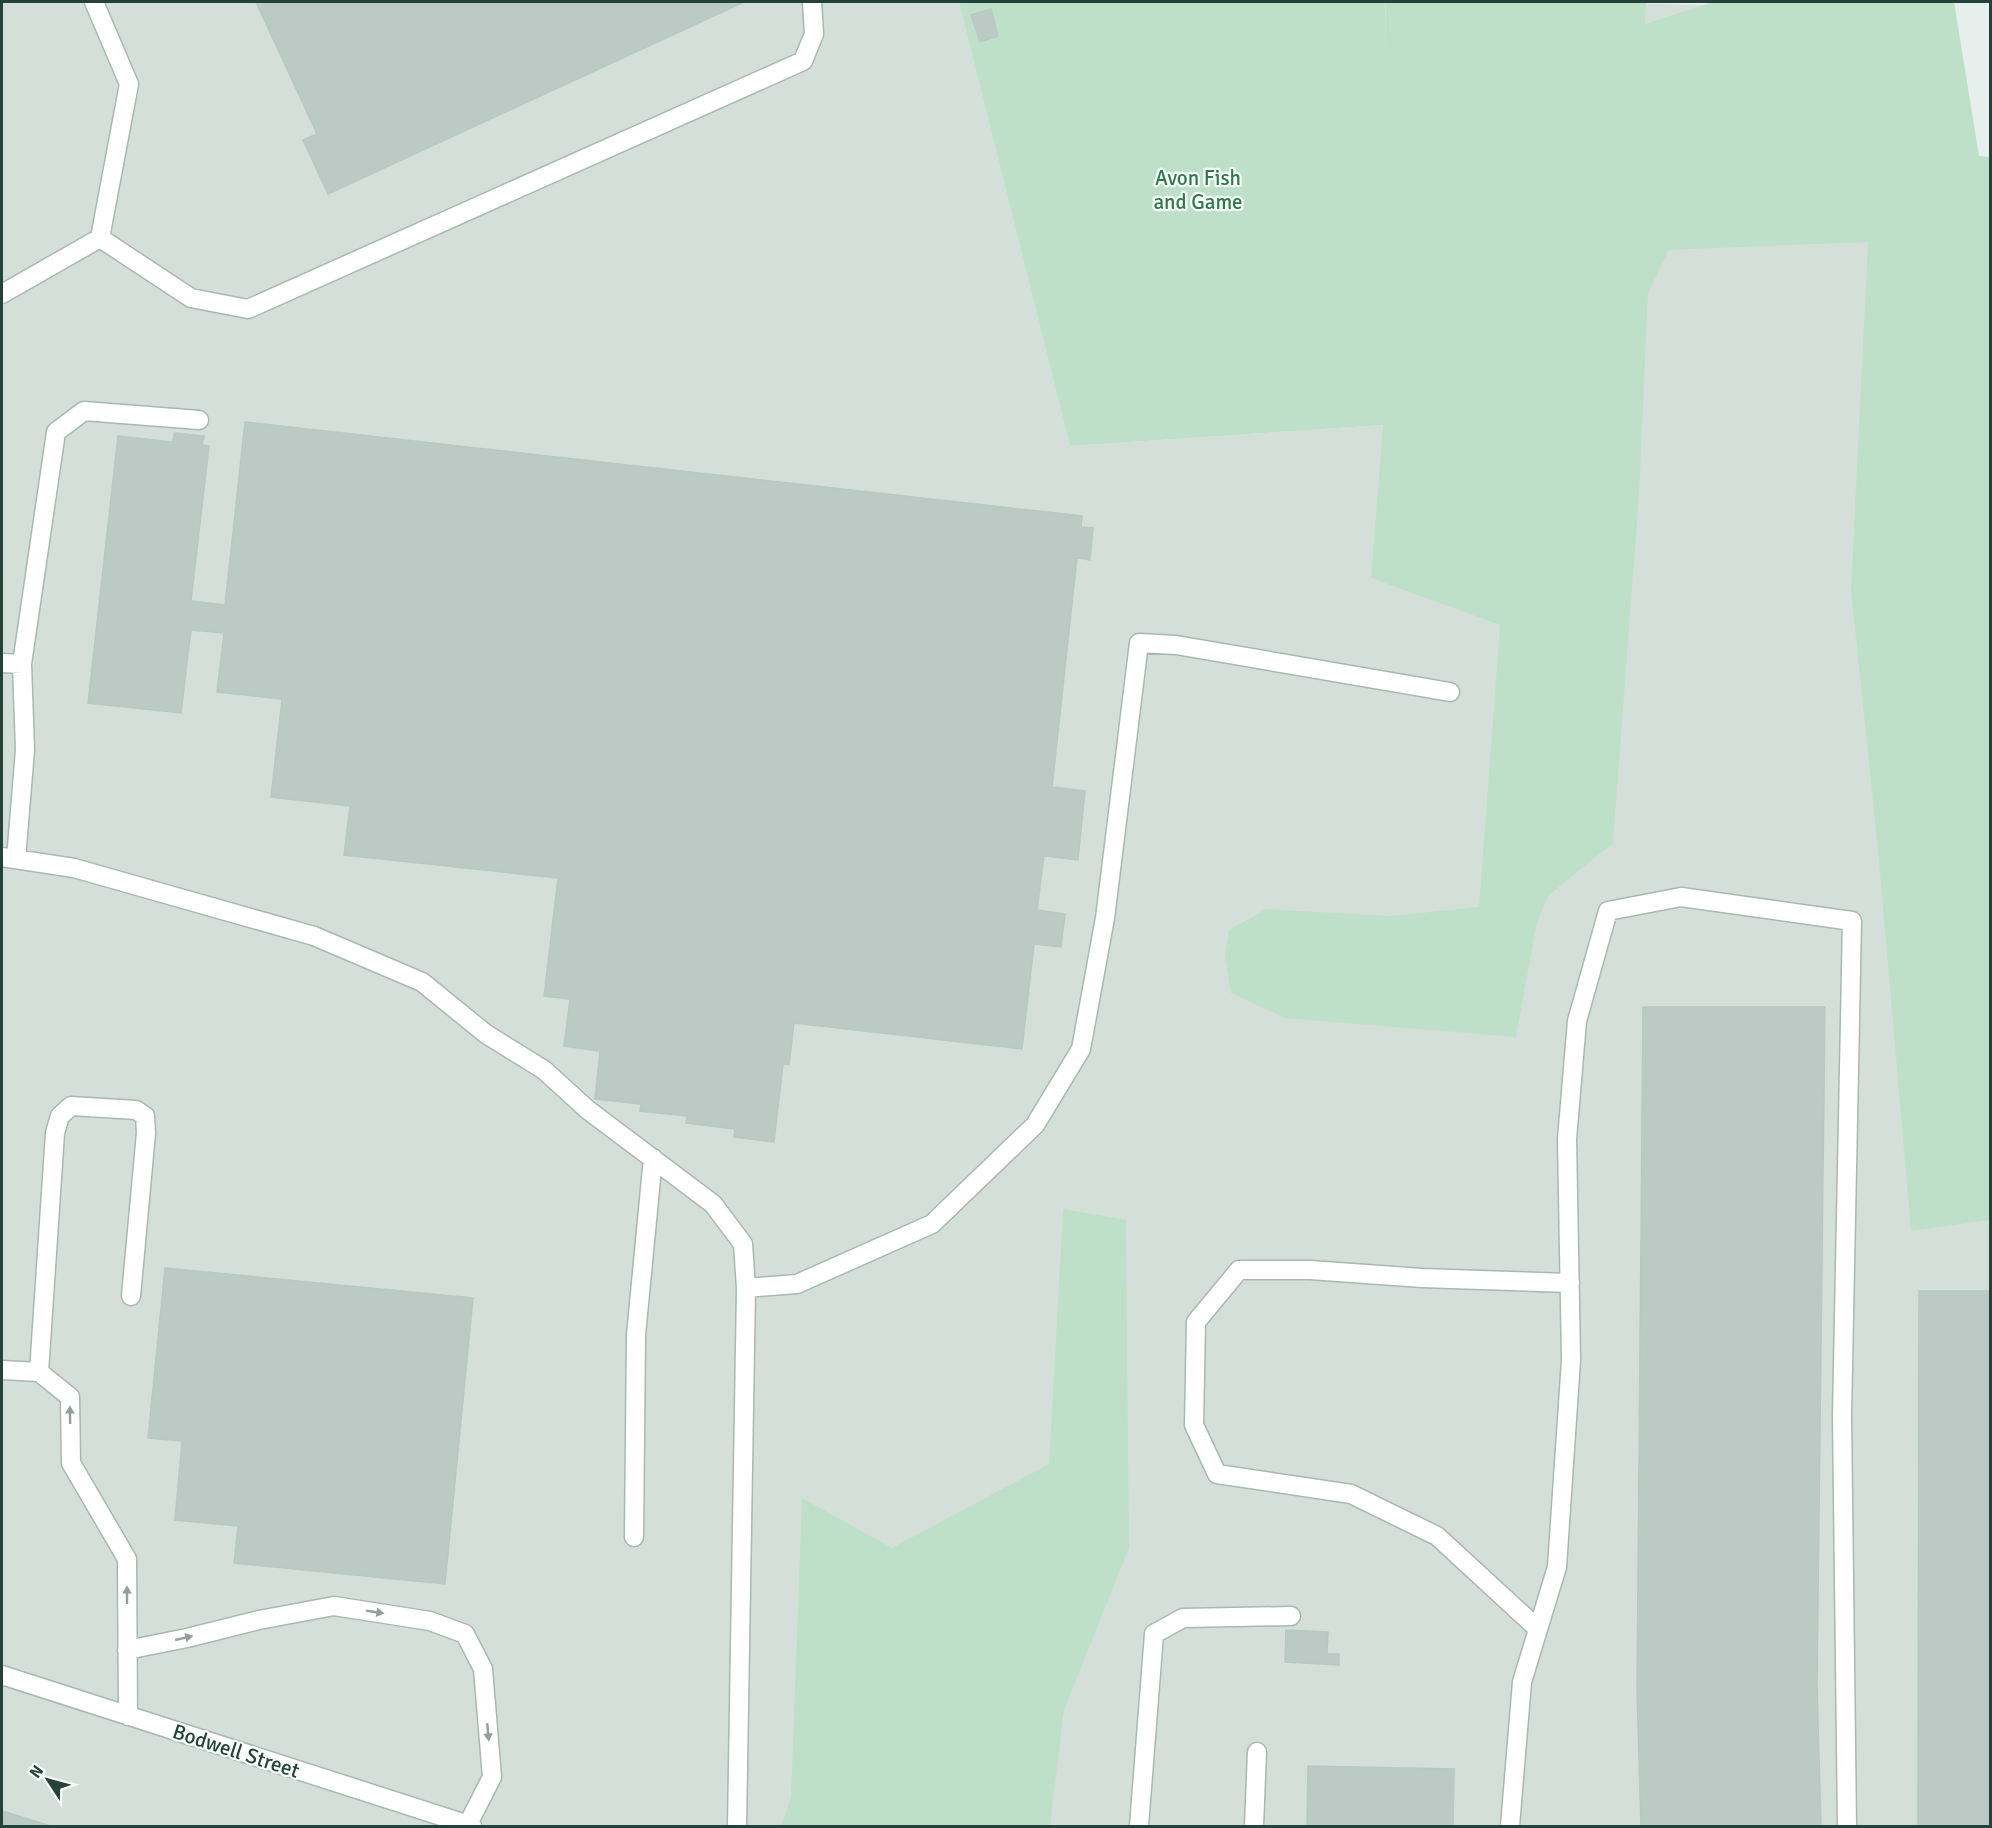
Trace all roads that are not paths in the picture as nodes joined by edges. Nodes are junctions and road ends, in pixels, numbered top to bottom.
1 (94, 2) edge
2 (812, 2) edge
3 (100, 238) junction
4 (2, 294) edge
5 (199, 420) dead end
6 (2, 663) edge
7 (22, 664) junction
8 (1450, 692) dead end
9 (9, 858) edge
10 (653, 1158) junction
11 (1570, 1283) junction
12 (746, 1288) junction
13 (131, 1296) dead end
14 (2, 1370) edge
15 (39, 1372) junction
16 (634, 1537) dead end
17 (1291, 1616) dead end
18 (1538, 1629) junction
19 (127, 1650) junction
20 (2, 1675) edge
21 (128, 1716) junction
22 (1257, 1752) dead end
23 (469, 1826) edge
24 (737, 1827) edge
25 (1139, 1827) edge
26 (1254, 1827) edge
27 (1510, 1827) edge
28 (1847, 1827) edge

1 - 3 street
2 - 3 street
3 - 4 street
5 - 7 street
6 - 7 street
7 - 9 street
8 - 12 street
9 - 10 street
10 - 12 street
10 - 16 street
11 - 18 street
11 - 18 street
11 - 28 street
12 - 24 street
13 - 15 street
14 - 15 street
19 -> 15 street
17 - 25 street
18 - 27 street
19 - 21 street
19 -> 23 street
20 - 21 street, Bodwell Street
21 - 23 street, Bodwell Street
22 - 26 street

